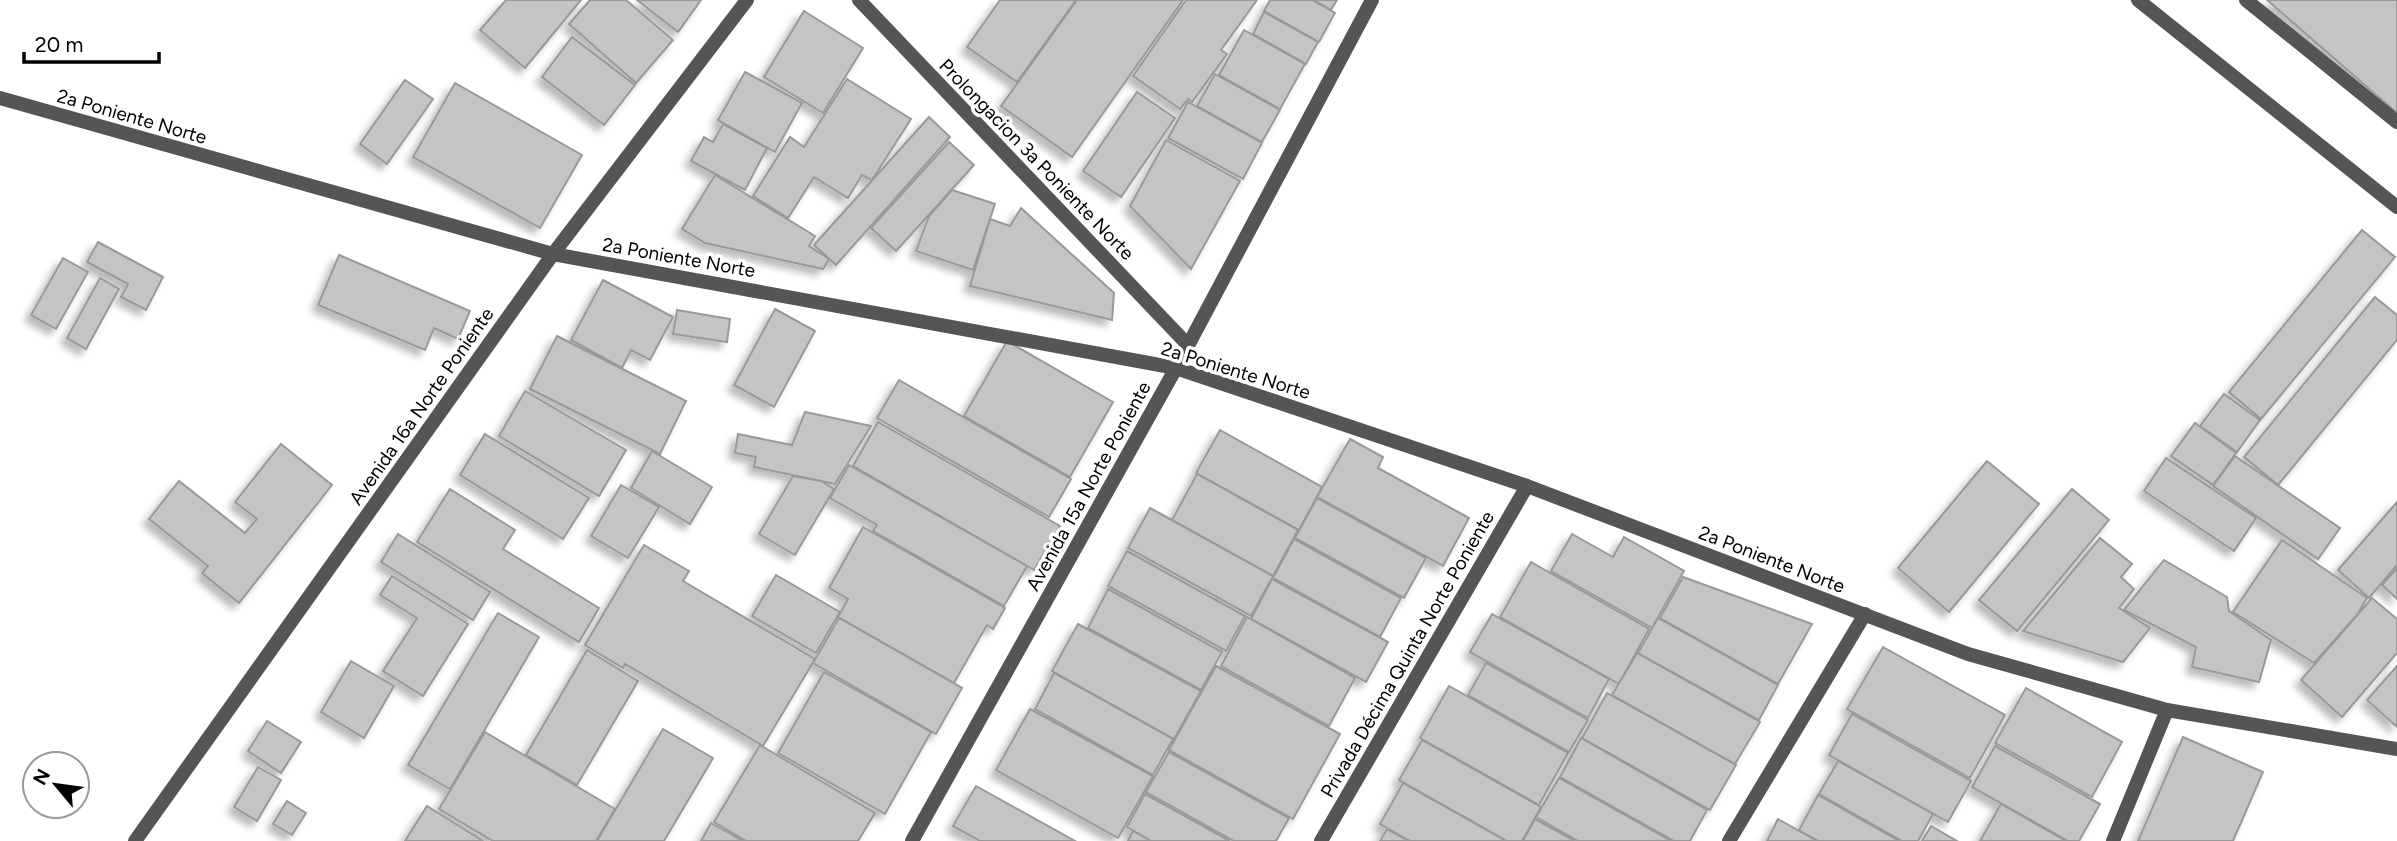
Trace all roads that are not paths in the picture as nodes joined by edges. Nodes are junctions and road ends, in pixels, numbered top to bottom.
1 (747, 0) edge
2 (859, 0) edge
3 (1372, 0) edge
4 (2138, 0) edge
5 (2246, 0) edge
6 (0, 99) edge
7 (2397, 122) edge
8 (2397, 207) edge
9 (552, 254) junction
10 (1188, 345) junction
11 (1177, 368) junction
12 (1527, 486) junction
13 (1865, 614) junction
14 (2167, 710) junction
15 (2397, 749) edge
16 (135, 841) edge
17 (912, 841) edge
18 (1321, 841) edge
19 (1729, 841) edge
20 (2113, 841) edge

1 - 9 street, Avenida 16a Norte Poniente
2 - 10 street, Prolongacion 3a Poniente Norte
3 - 10 street, Avenida 15a Norte Poniente
4 - 8 street
5 - 7 street
6 - 9 street, 2a Poniente Norte
9 - 11 street, 2a Poniente Norte
9 - 16 street, Avenida 16a Norte Poniente
10 - 11 street, Avenida 15a Norte Poniente
11 - 12 street, 2a Poniente Norte
11 - 17 street, Avenida 15a Norte Poniente
12 - 13 street, 2a Poniente Norte
12 - 18 street, Privada Décima Quinta Norte Poniente
13 - 14 street, 2a Poniente Norte
13 - 19 street
14 - 15 street, 2a Poniente Norte
14 - 20 street

